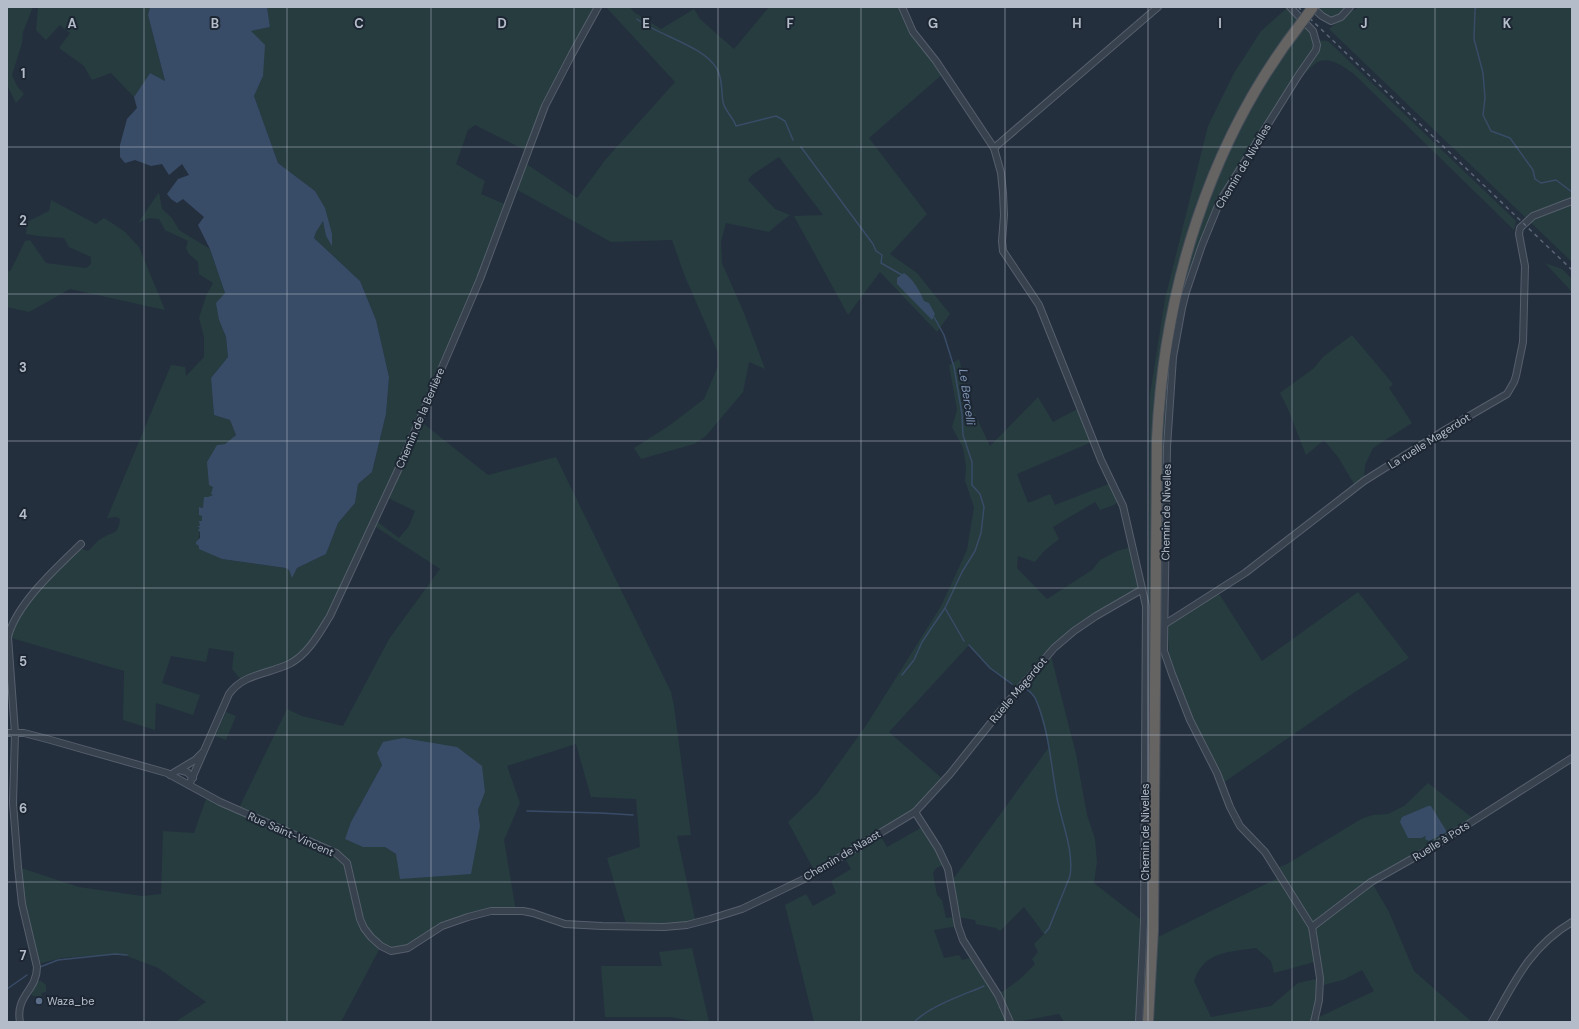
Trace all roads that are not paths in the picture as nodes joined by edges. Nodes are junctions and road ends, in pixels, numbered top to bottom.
1 (598, 7) edge
2 (902, 7) edge
3 (1158, 7) edge
4 (1290, 7) edge
5 (1313, 7) edge
6 (1350, 7) edge
7 (994, 148) junction
8 (1572, 201) edge
9 (81, 544) dead end
10 (1141, 590) junction
11 (1165, 624) junction
12 (7, 733) edge
13 (15, 733) junction
14 (203, 752) junction
15 (1572, 758) edge
16 (179, 770) junction
17 (170, 775) junction
18 (193, 778) junction
19 (189, 785) junction
20 (915, 812) junction
21 (541, 915) joint
22 (1572, 922) edge
23 (1312, 927) junction
24 (20, 1022) edge
25 (1010, 1022) edge
26 (1139, 1022) edge
27 (1148, 1022) edge
28 (1314, 1022) edge
29 (1492, 1022) edge

1 - 14 street, Chemin de la Berlière
2 - 7 street, Chemin de Nivelles
3 - 7 street
4 - 11 street, Chemin de Nivelles
5 - 6 street
5 - 27 highway, bridge
7 - 10 street, Chemin de Nivelles
8 - 11 street, La ruelle Magerdot
9 - 13 street
10 - 20 street, Ruelle Magerdot
10 - 26 street, Chemin de Nivelles
11 - 23 street, Chemin de Nivelles
12 - 13 street, Rue Saint-Vincent
13 - 17 street, Rue Saint-Vincent
13 - 24 street
14 - 16 street
14 - 18 street, Chemin de la Berlière
15 - 23 street, Ruelle à Pots
16 - 17 street
16 - 18 street
17 - 19 street, Rue Saint-Vincent
18 - 19 street, Chemin de la Berlière
19 - 21 street, Rue Saint-Vincent
20 - 21 street, Chemin de Naast
20 - 25 street
22 - 29 street
23 - 28 street, Chemin de Nivelles

